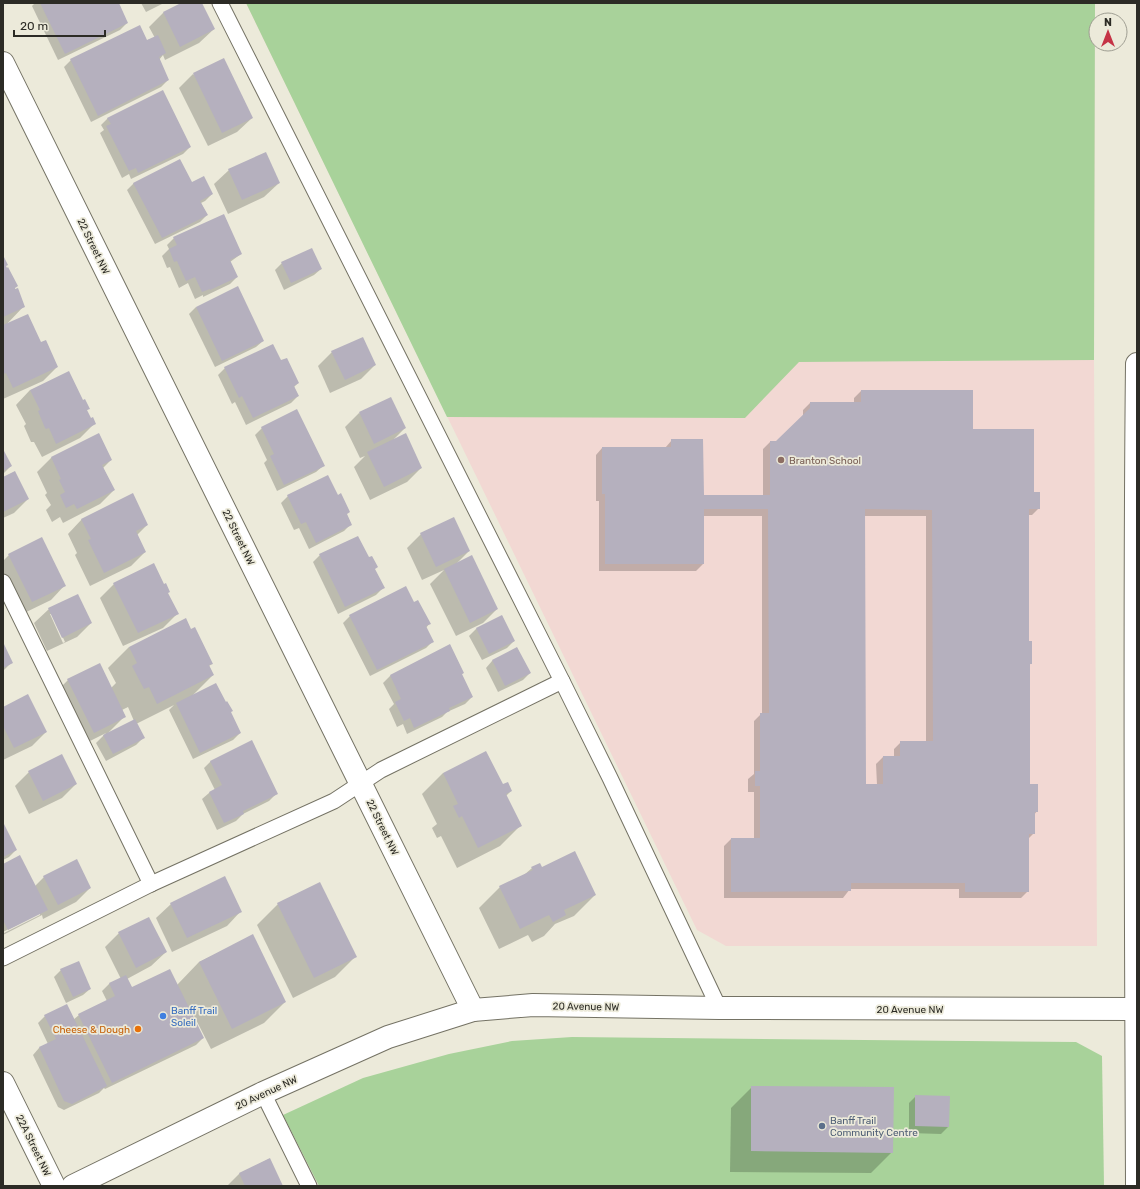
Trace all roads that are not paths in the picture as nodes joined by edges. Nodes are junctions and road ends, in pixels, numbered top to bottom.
1 (220, 3) edge
2 (3, 63) edge
3 (1137, 364) edge
4 (1136, 541) edge
5 (3, 582) edge
6 (562, 681) junction
7 (1136, 768) edge
8 (361, 784) junction
9 (151, 884) junction
10 (3, 958) edge
11 (719, 1008) junction
12 (1137, 1009) edge
13 (474, 1010) junction
14 (3, 1083) edge
15 (263, 1092) junction
16 (54, 1186) edge
17 (73, 1186) edge
18 (309, 1186) edge
19 (1136, 1186) edge

1 - 6 lane
2 - 8 street, 22 Street NW
3 - 4 street
4 - 7 street
5 - 9 lane
6 - 8 lane
6 - 11 lane
7 - 12 street
8 - 9 lane
8 - 13 street, 22 Street NW
9 - 10 lane
11 - 12 street, 20 Avenue NW
11 - 13 street, 20 Avenue NW
12 - 19 street
13 - 15 street, 20 Avenue NW
14 - 16 street, 22A Street NW
15 - 17 street, 20 Avenue NW
15 - 18 lane

